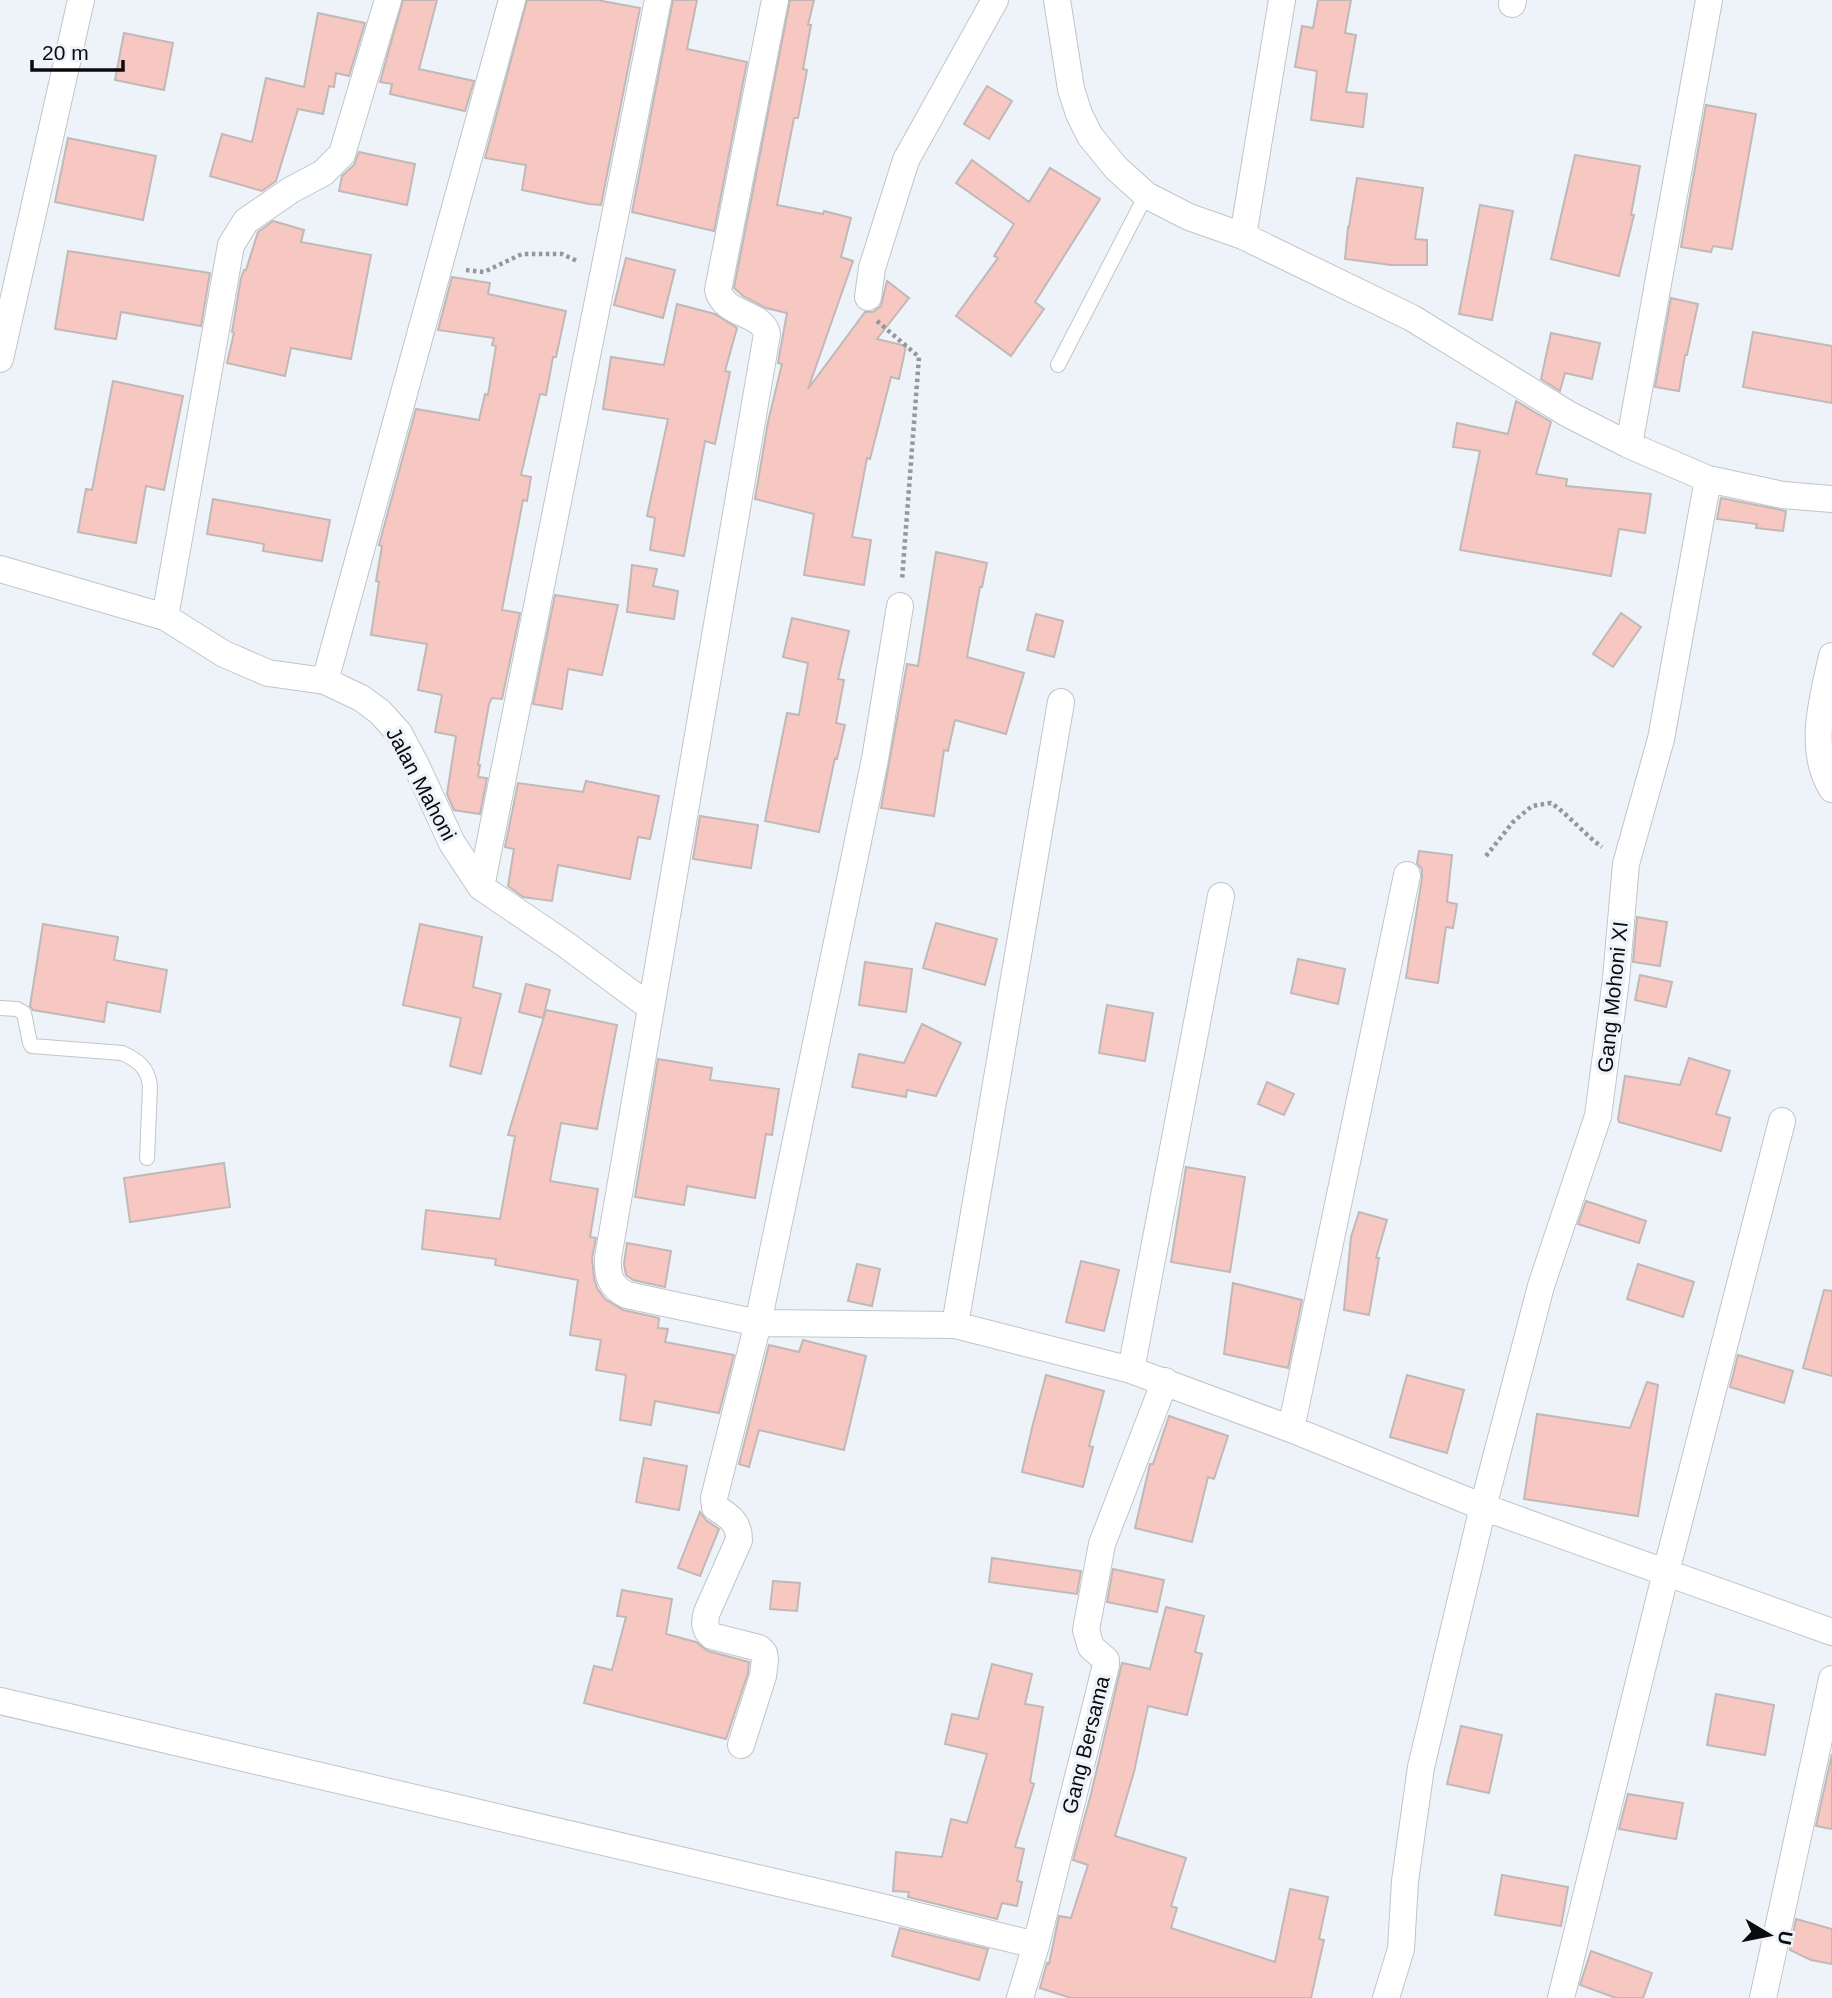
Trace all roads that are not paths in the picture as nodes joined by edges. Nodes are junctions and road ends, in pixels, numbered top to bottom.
1 (81, 0) edge
2 (388, 0) edge
3 (512, 0) edge
4 (658, 0) edge
5 (775, 0) edge
6 (995, 0) edge
7 (1057, 0) edge
8 (1282, 0) edge
9 (1709, 0) edge
10 (1146, 195) junction
11 (1243, 236) junction
12 (868, 297) road end
13 (0, 359) edge
14 (1058, 365) dead end
15 (1629, 445) junction
16 (1708, 479) junction
17 (1832, 499) edge
18 (0, 569) edge
19 (900, 606) road end
20 (166, 617) junction
21 (1832, 656) edge
22 (325, 681) junction
23 (1061, 702) dead end
24 (1832, 789) edge
25 (1407, 875) dead end
26 (481, 887) junction
27 (1221, 895) dead end
28 (650, 1007) junction
29 (0, 1008) edge
30 (1782, 1121) dead end
31 (147, 1158) dead end
32 (758, 1323) junction
33 (955, 1325) junction
34 (1131, 1370) junction
35 (1165, 1381) junction
36 (1291, 1429) junction
37 (1482, 1507) junction
38 (1666, 1572) junction
39 (1832, 1632) edge
40 (1832, 1679) edge
41 (0, 1701) edge
42 (741, 1745) dead end
43 (1035, 1945) junction
44 (1020, 1998) edge
45 (1386, 1998) edge
46 (1561, 1998) edge
47 (1763, 1998) edge

1 - 13 street
2 - 20 street
3 - 22 street
4 - 26 street
5 - 28 street
6 - 12 street
7 - 10 street
8 - 11 street
9 - 15 street
10 - 11 street
10 - 14 lane
11 - 15 street
15 - 16 street
16 - 17 street
16 - 37 street, Gang Mohoni XI
18 - 20 street, Jalan Mahoni
19 - 32 street
20 - 22 street, Jalan Mahoni
21 - 24 street
22 - 26 street, Jalan Mahoni
23 - 33 street
25 - 36 street
26 - 28 street, Jalan Mahoni
27 - 34 street
28 - 32 street
29 - 31 lane
30 - 38 street
32 - 33 street
32 - 42 street
33 - 34 street
34 - 35 street
35 - 36 street
35 - 43 street, Gang Bersama
36 - 37 street
37 - 38 street
37 - 45 street, Gang Mohoni XI
38 - 39 street
38 - 46 street
40 - 47 street
41 - 43 street
43 - 44 street, Gang Bersama

